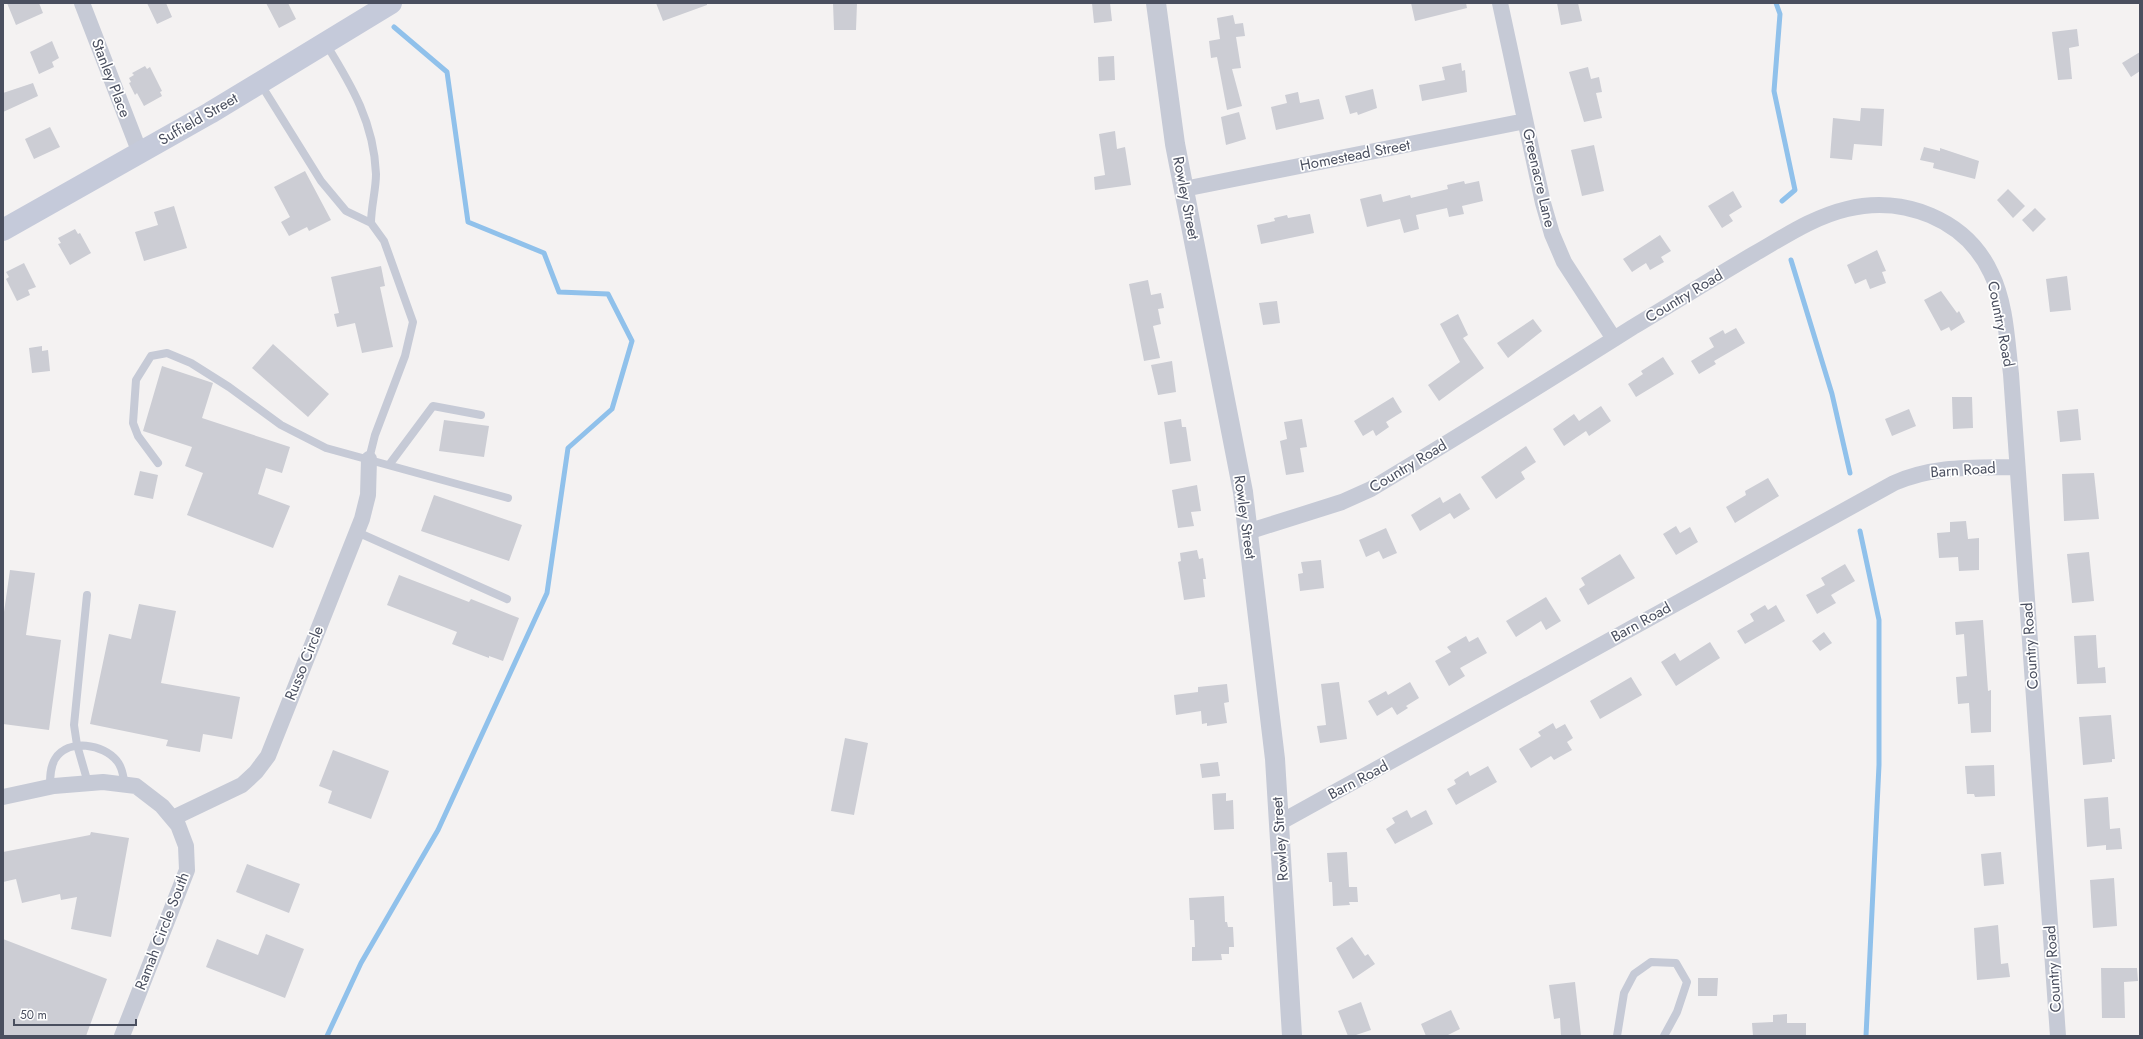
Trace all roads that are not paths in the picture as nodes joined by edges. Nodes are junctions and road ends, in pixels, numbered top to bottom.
1 (82, 3) edge
2 (391, 3) edge
3 (1156, 3) edge
4 (1500, 3) edge
5 (326, 43) junction
6 (260, 83) junction
7 (1525, 121) junction
8 (140, 153) junction
9 (1184, 188) junction
10 (370, 223) junction
11 (3, 230) edge
12 (1614, 339) junction
13 (480, 415) dead end
14 (369, 460) junction
15 (158, 463) dead end
16 (389, 465) junction
17 (2017, 467) junction
18 (508, 498) dead end
19 (356, 532) junction
20 (1248, 532) junction
21 (87, 595) dead end
22 (507, 599) dead end
23 (77, 744) junction
24 (88, 783) junction
25 (125, 785) junction
26 (50, 787) junction
27 (3, 797) edge
28 (173, 818) junction
29 (1278, 823) junction
30 (122, 1036) edge
31 (1292, 1036) edge
32 (1617, 1036) edge
33 (1664, 1036) edge
34 (2058, 1036) edge

1 - 8 street, Stanley Place
2 - 5 main road, Suffield Street
3 - 9 street, Rowley Street
4 - 7 street, Greenacre Lane
5 - 6 main road, Suffield Street
5 - 10 lane
6 - 8 main road, Suffield Street
6 - 10 lane
7 - 9 street, Homestead Street
7 - 12 street, Greenacre Lane
8 - 11 main road, Suffield Street
9 - 20 street, Rowley Street
10 - 14 lane
12 - 17 street, Country Road
12 - 20 street, Country Road
13 - 16 lane
14 - 15 lane
14 - 16 lane
14 - 19 street, Russo Circle
16 - 18 lane
17 - 29 street, Barn Road
17 - 34 street, Country Road
19 - 22 lane
19 - 28 street, Russo Circle
20 - 29 street, Rowley Street
21 - 23 lane
23 - 24 lane
23 - 25 lane
23 - 26 lane
24 - 25 street, Ramah Circle South
24 - 26 street, Ramah Circle South
25 - 28 street, Ramah Circle South
26 - 27 street, Ramah Circle South
28 - 30 street, Ramah Circle South
29 - 31 street, Rowley Street
32 - 33 lane

